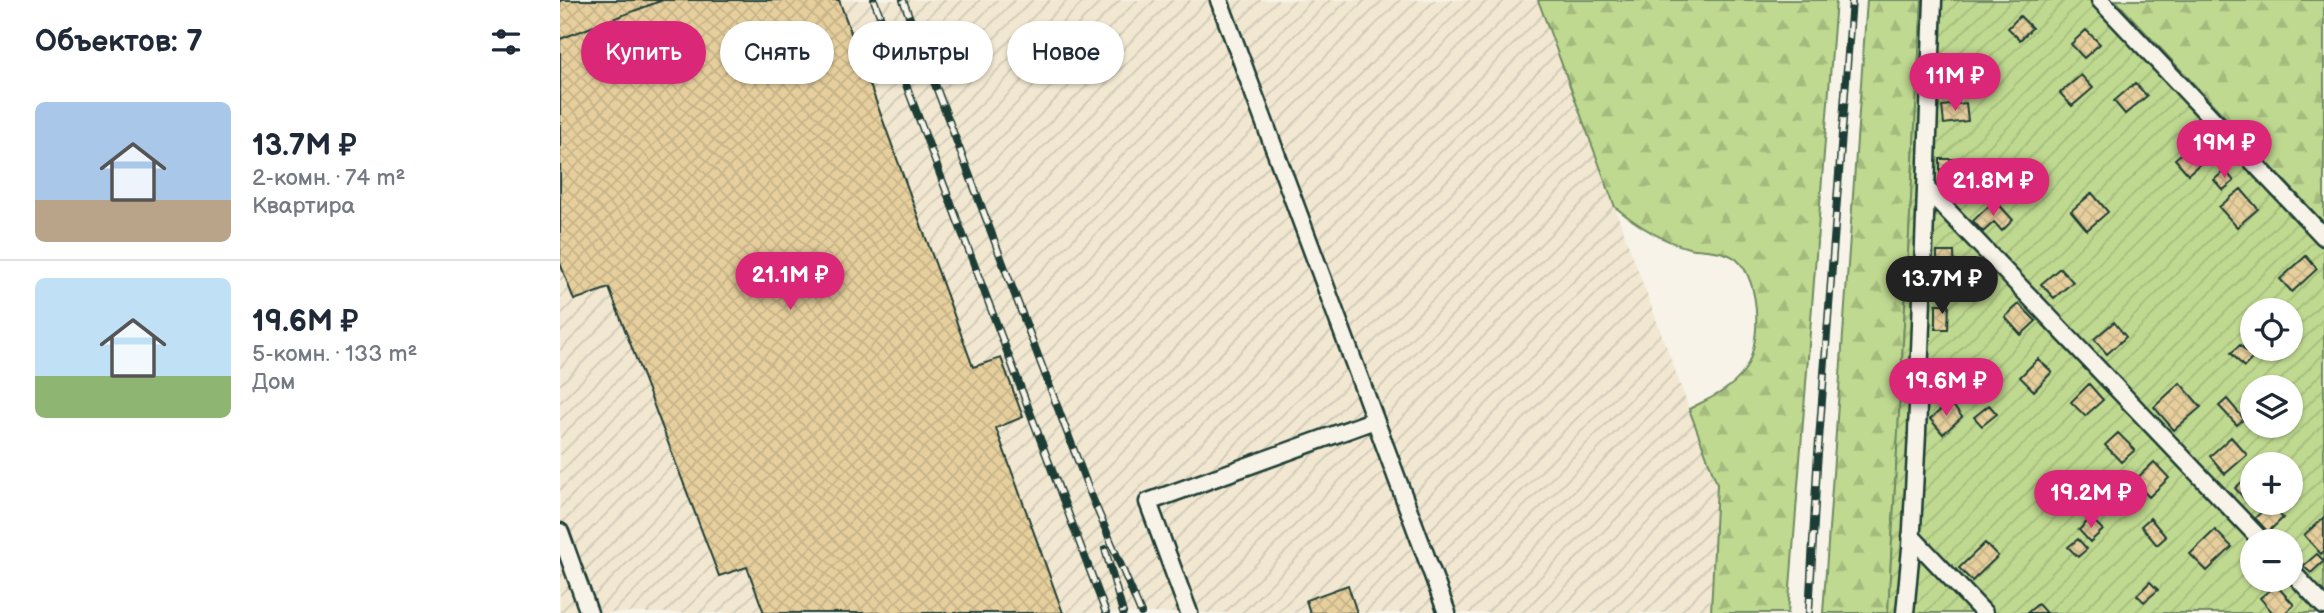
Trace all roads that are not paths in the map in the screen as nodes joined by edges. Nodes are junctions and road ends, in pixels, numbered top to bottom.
1 (1219, 0) edge
2 (1933, 0) edge
3 (2100, 0) edge
4 (1926, 188) junction
5 (2324, 237) edge
6 (1376, 420) junction
7 (2251, 529) edge
8 (560, 532) edge
9 (1911, 536) junction
10 (2303, 584) edge
11 (2324, 606) edge
12 (589, 613) edge
13 (1189, 613) edge
14 (1447, 613) edge
15 (1905, 613) edge
16 (1984, 613) edge

1 - 6 lane
2 - 4 lane
3 - 5 lane
4 - 7 lane
4 - 9 lane
6 - 13 lane
6 - 14 lane
8 - 12 lane
9 - 15 lane
9 - 16 lane
10 - 11 lane

